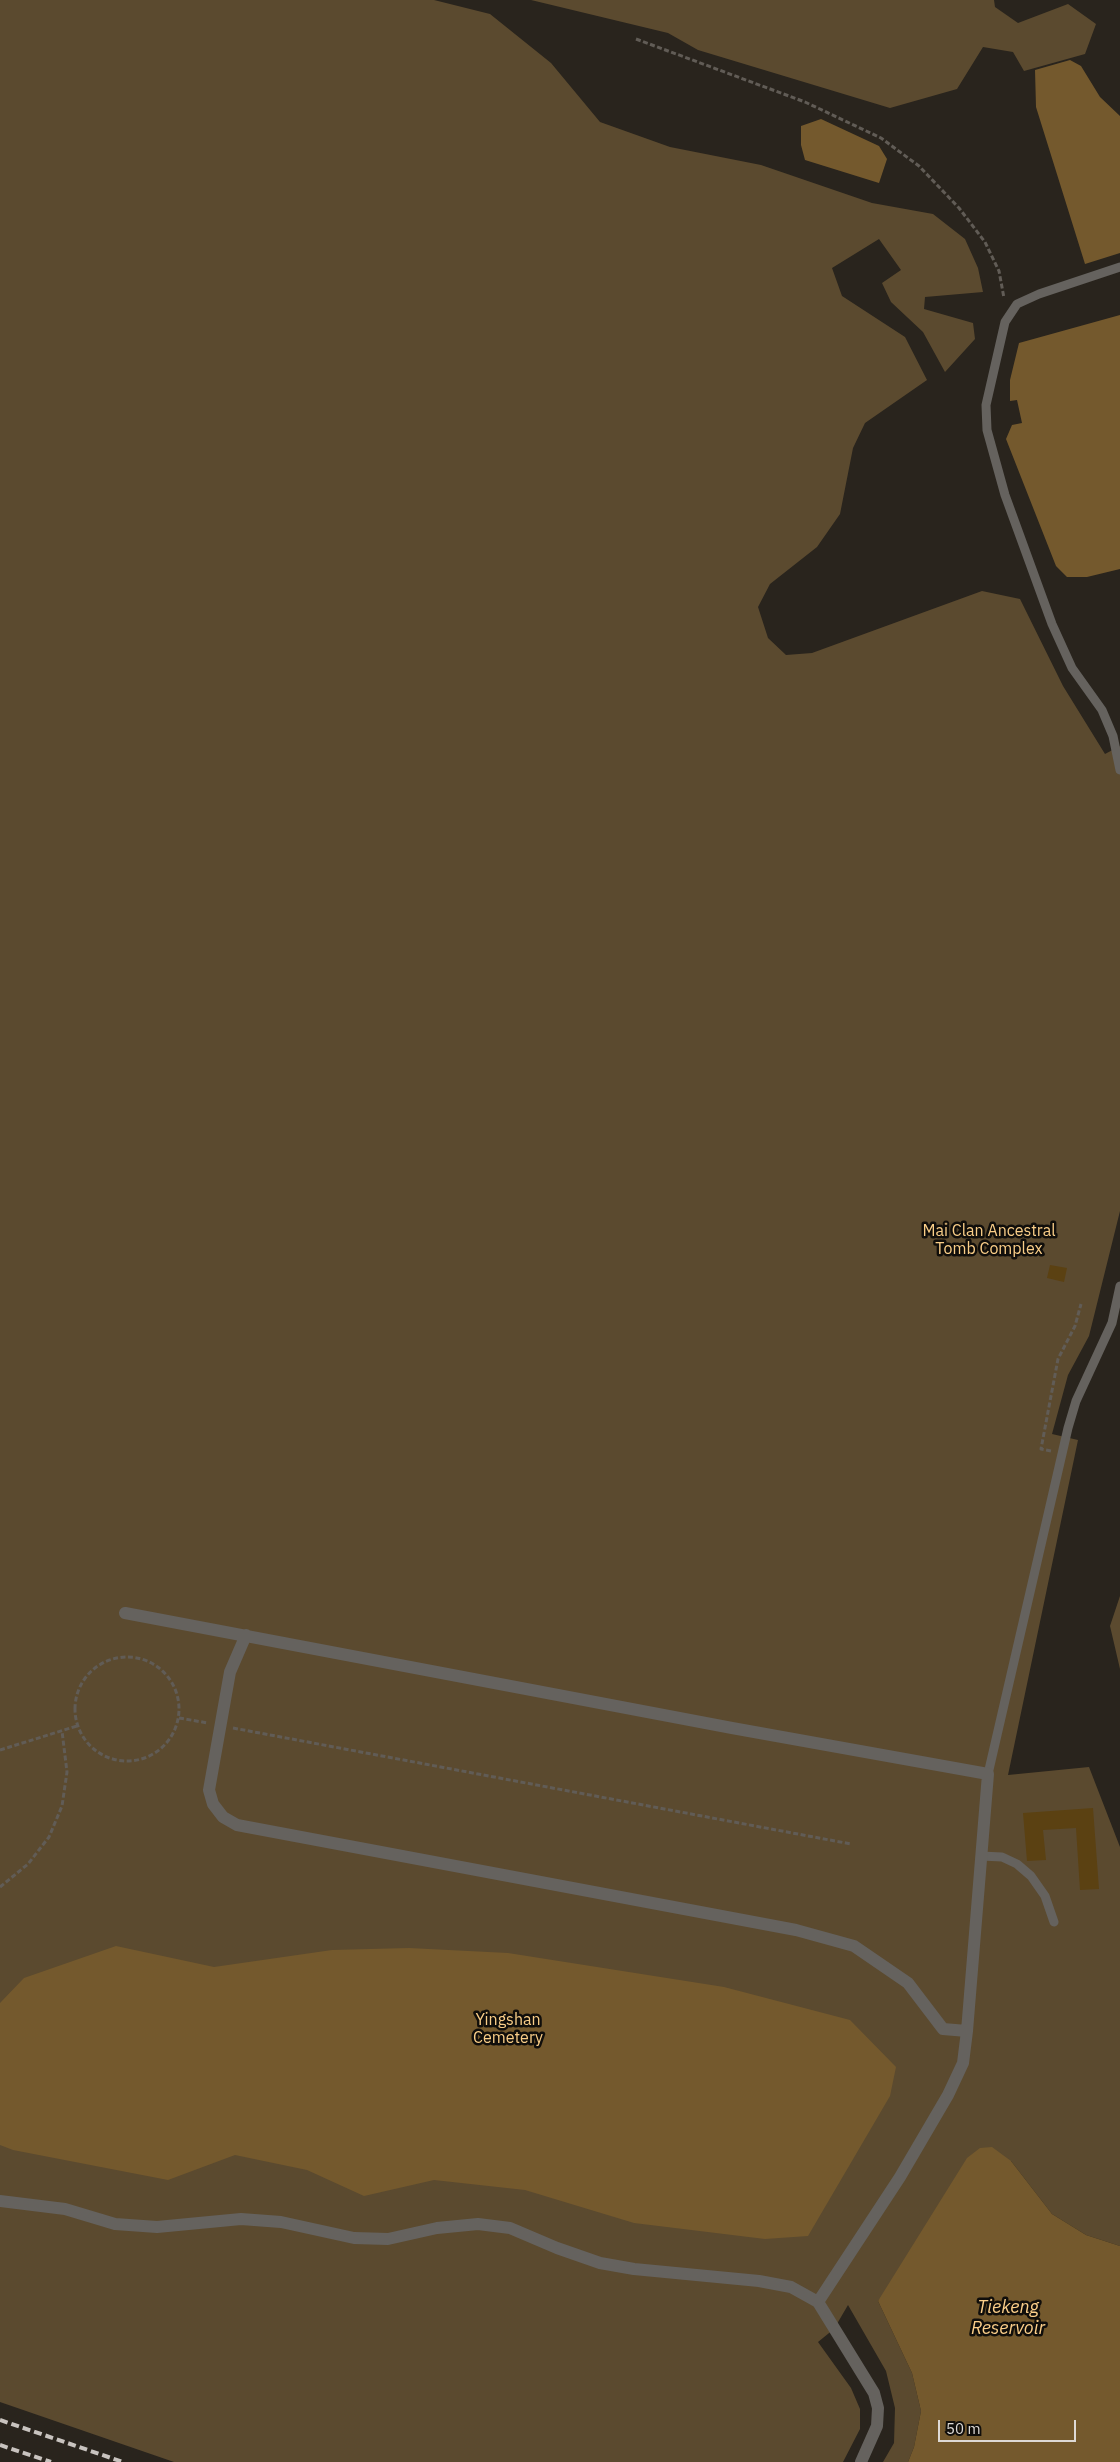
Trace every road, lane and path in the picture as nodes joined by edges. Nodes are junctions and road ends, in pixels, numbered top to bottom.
1 (636, 39) dead end
2 (1120, 267) edge
3 (1005, 322) junction
4 (1120, 728) edge
5 (1113, 736) junction
6 (1120, 770) edge
7 (1120, 1286) edge
8 (1081, 1304) dead end
9 (1041, 1449) dead end
10 (125, 1614) dead end
11 (246, 1636) junction
12 (179, 1718) junction
13 (77, 1726) junction
14 (221, 1726) junction
15 (62, 1731) junction
16 (0, 1750) edge
17 (988, 1774) junction
18 (851, 1844) dead end
19 (981, 1856) junction
20 (0, 1887) edge
21 (1054, 1922) dead end
22 (967, 2031) junction
23 (0, 2201) edge
24 (818, 2302) junction
25 (861, 2462) edge

1 - 3 path
2 - 3 lane
3 - 5 lane
4 - 5 lane
5 - 6 lane
7 - 17 lane
8 - 9 path
10 - 11 street
11 - 14 street
11 - 17 street
12 - 13 path
12 - 13 path
12 - 14 path
13 - 15 path
14 - 18 path
14 - 22 street
15 - 16 path
15 - 20 path
17 - 19 street
19 - 21 lane
19 - 22 street
22 - 24 street
23 - 24 street
24 - 25 street

